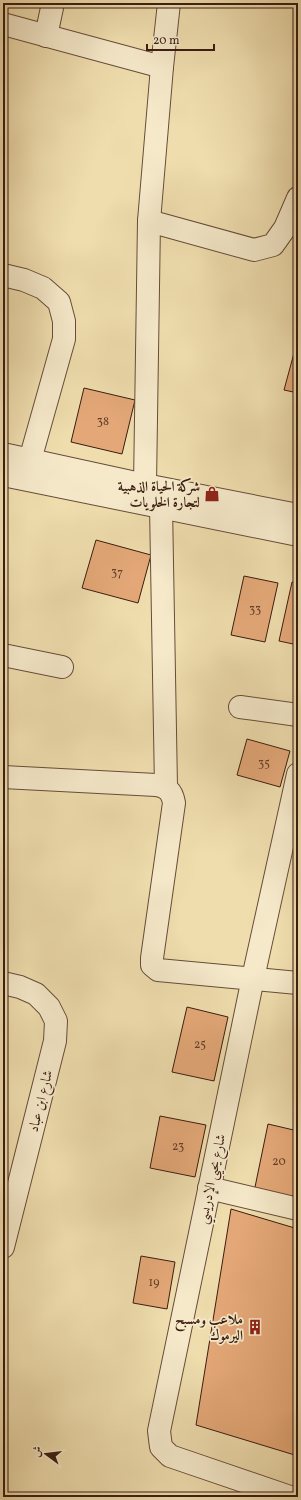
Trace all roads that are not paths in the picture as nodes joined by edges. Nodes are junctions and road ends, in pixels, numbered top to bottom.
1 (53, 3) edge
2 (169, 3) edge
3 (3, 24) edge
4 (46, 36) junction
5 (162, 67) junction
6 (298, 198) edge
7 (149, 221) junction
8 (3, 275) edge
9 (3, 454) edge
10 (30, 460) junction
11 (3, 475) edge
12 (145, 485) junction
13 (161, 506) junction
14 (298, 515) edge
15 (298, 535) edge
16 (3, 655) edge
17 (62, 667) dead end
18 (240, 707) dead end
19 (298, 714) edge
20 (298, 776) edge
21 (3, 778) edge
22 (166, 787) junction
23 (254, 978) junction
24 (3, 983) edge
25 (298, 983) edge
26 (210, 1188) junction
27 (298, 1209) edge
28 (3, 1247) edge
29 (290, 1497) edge

1 - 4 street
2 - 5 street
3 - 4 street
4 - 5 street
5 - 7 street
6 - 7 street
7 - 12 street
8 - 10 street
9 - 10 street
10 - 12 street
11 - 13 street
12 - 14 street
13 - 15 street
13 - 22 street
16 - 17 street
18 - 19 street
20 - 23 street, شارع يحيى الإدريسي
21 - 22 street
22 - 23 street
23 - 25 street
23 - 26 street, شارع يحيى الإدريسي
24 - 28 street, شارع ابن عباد
26 - 27 street
26 - 29 street, شارع يحيى الإدريسي

